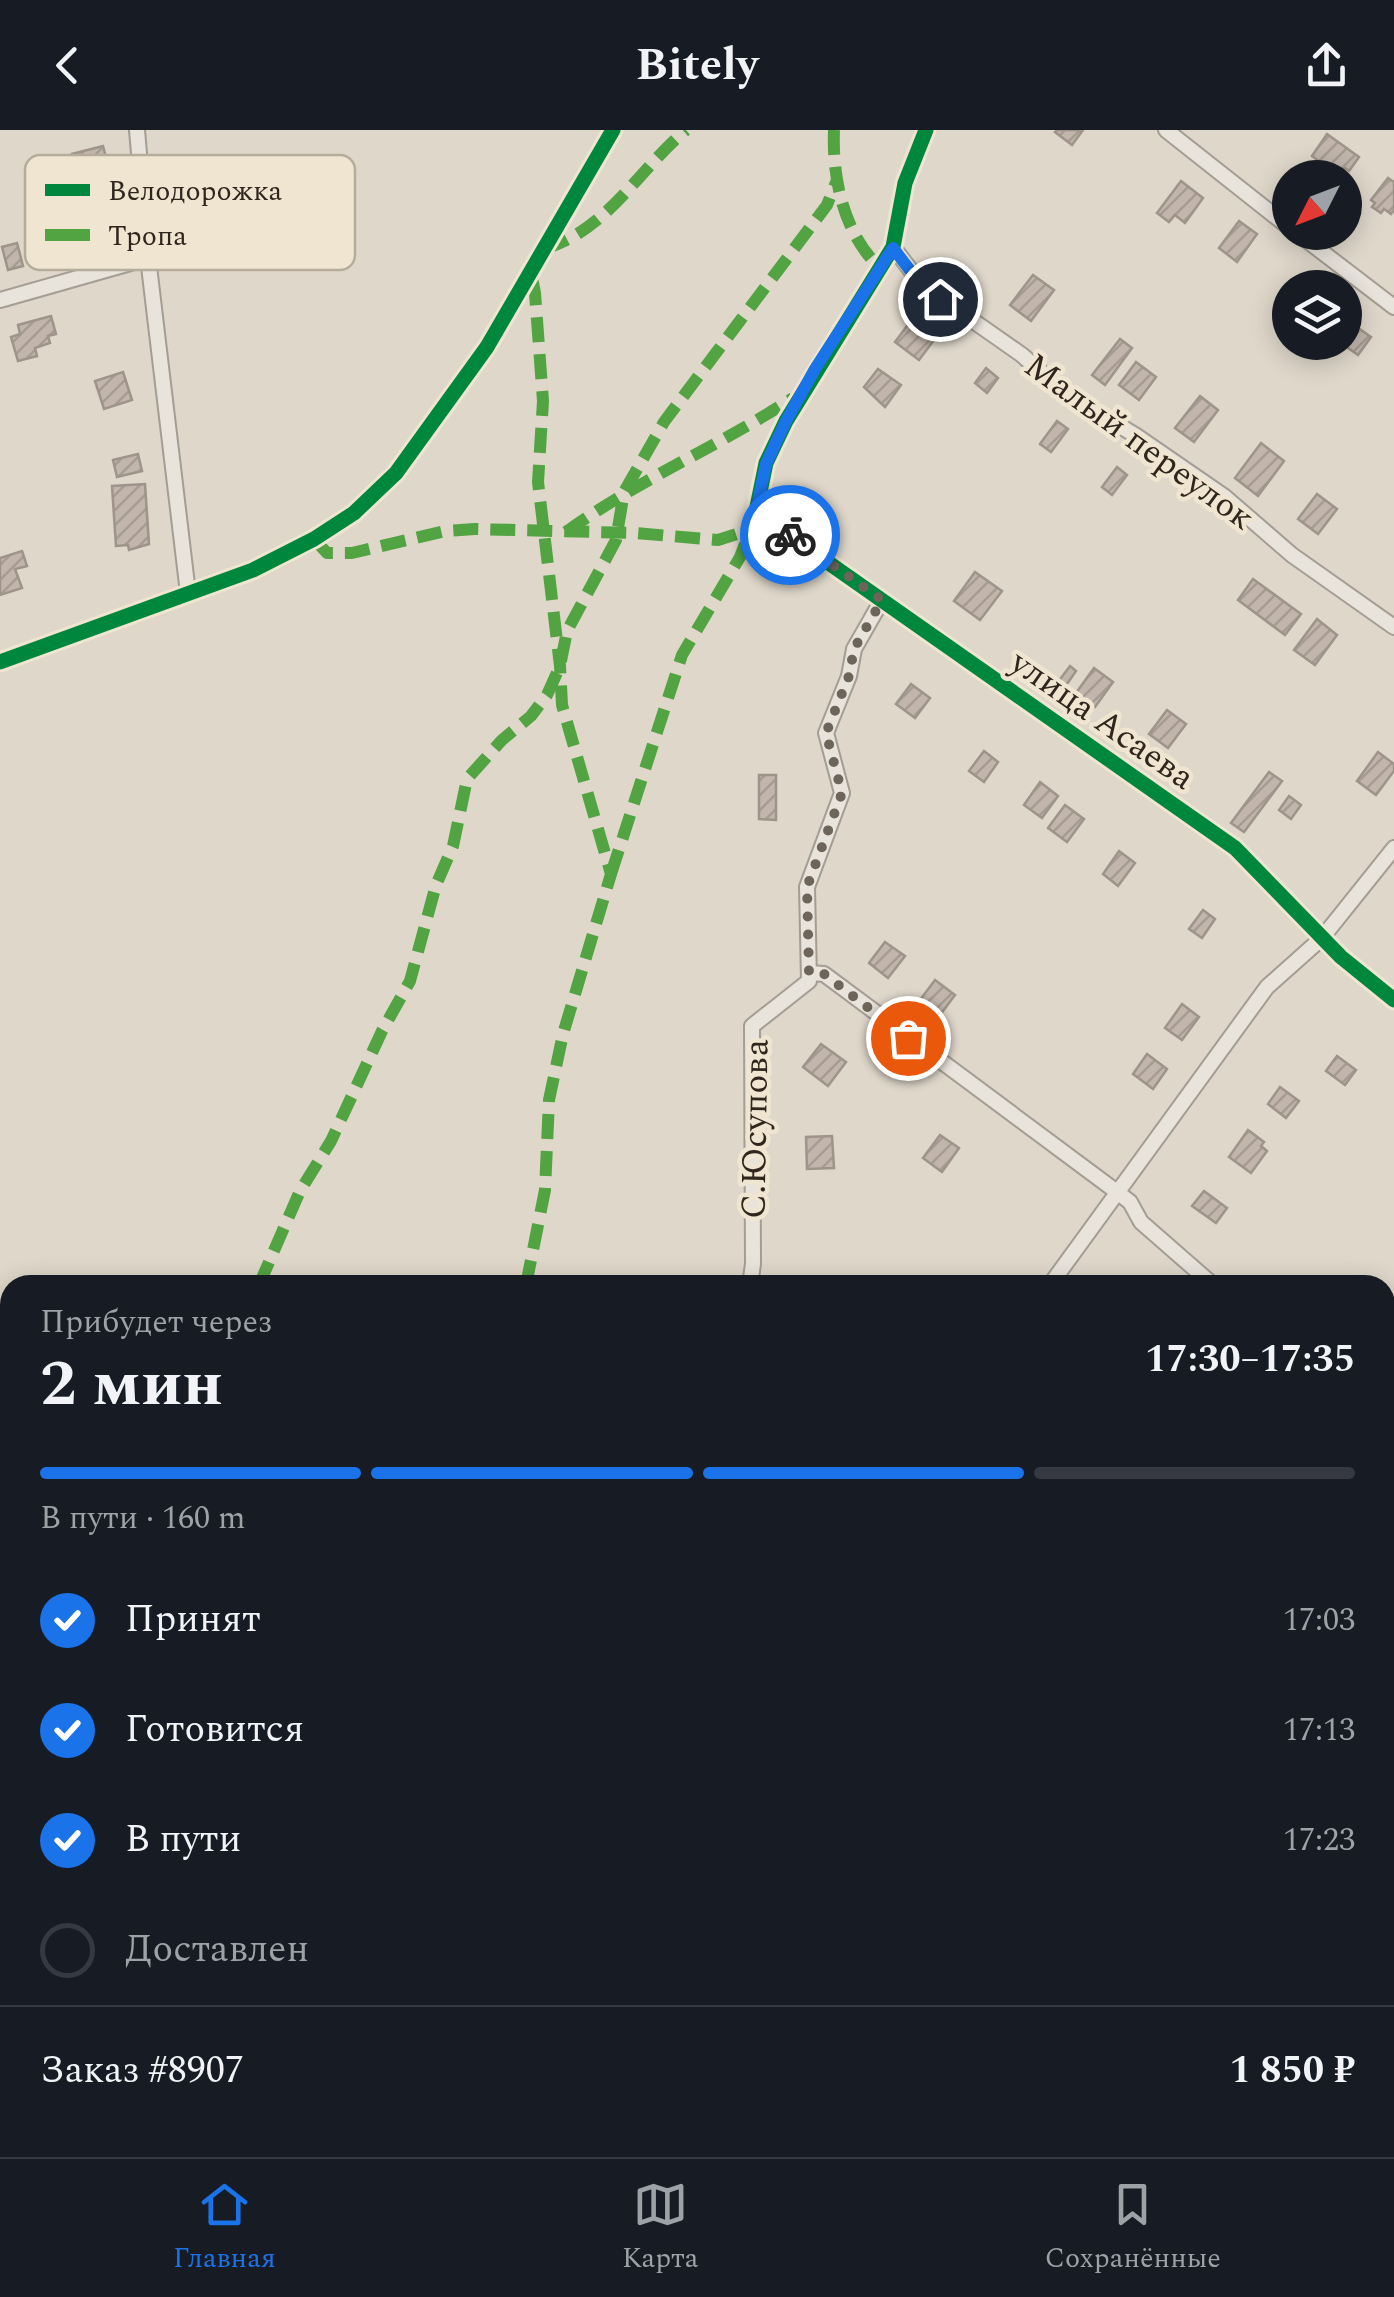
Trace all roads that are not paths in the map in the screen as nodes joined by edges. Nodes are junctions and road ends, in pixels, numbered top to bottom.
1 (136, 130) edge
2 (613, 130) edge
3 (926, 130) edge
4 (1166, 130) edge
5 (138, 155) edge
6 (1272, 213) edge
7 (893, 248) junction
8 (1319, 250) edge
9 (106, 270) edge
10 (149, 270) edge
11 (0, 300) edge
12 (1394, 307) edge
13 (188, 593) junction
14 (882, 600) junction
15 (1394, 627) edge
16 (0, 662) edge
17 (1394, 848) edge
18 (1322, 938) junction
19 (809, 973) junction
20 (1394, 1000) edge
21 (1117, 1192) junction
22 (751, 1275) edge
23 (1057, 1275) edge
24 (1202, 1275) edge

1 - 5 street
2 - 13 street
3 - 7 street
4 - 6 street
7 - 14 street, улица Асаева
7 - 15 street, Малый переулок
8 - 12 street
9 - 11 street
10 - 13 street
13 - 16 street
14 - 18 street, улица Асаева
14 - 19 street
17 - 18 street
18 - 20 street, улица Асаева
18 - 21 street
19 - 21 street
19 - 22 street, С.Юсупова
21 - 23 street
21 - 24 street

